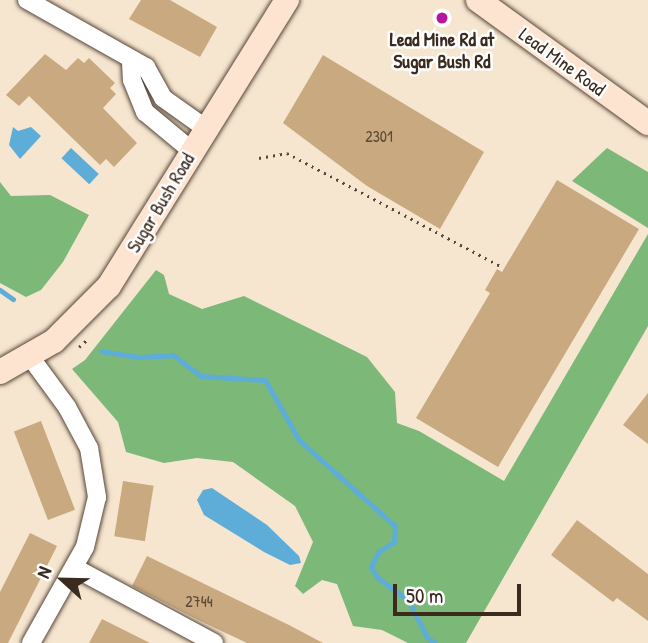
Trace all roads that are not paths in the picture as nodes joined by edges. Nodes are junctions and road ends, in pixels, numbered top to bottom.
1 (27, 0) edge
2 (287, 0) edge
3 (478, 0) edge
4 (131, 62) junction
5 (648, 123) edge
6 (205, 128) junction
7 (192, 150) junction
8 (31, 358) junction
9 (0, 372) edge
10 (75, 568) junction
11 (31, 643) edge
12 (214, 643) edge

1 - 4 street
2 - 6 street, Sugar Bush Road
3 - 5 street, Lead Mine Road
4 - 6 street
4 - 7 street
6 - 7 street, Sugar Bush Road
7 - 8 street, Sugar Bush Road
8 - 9 street, Sugar Bush Road
8 - 10 street
10 - 11 street
10 - 12 street

